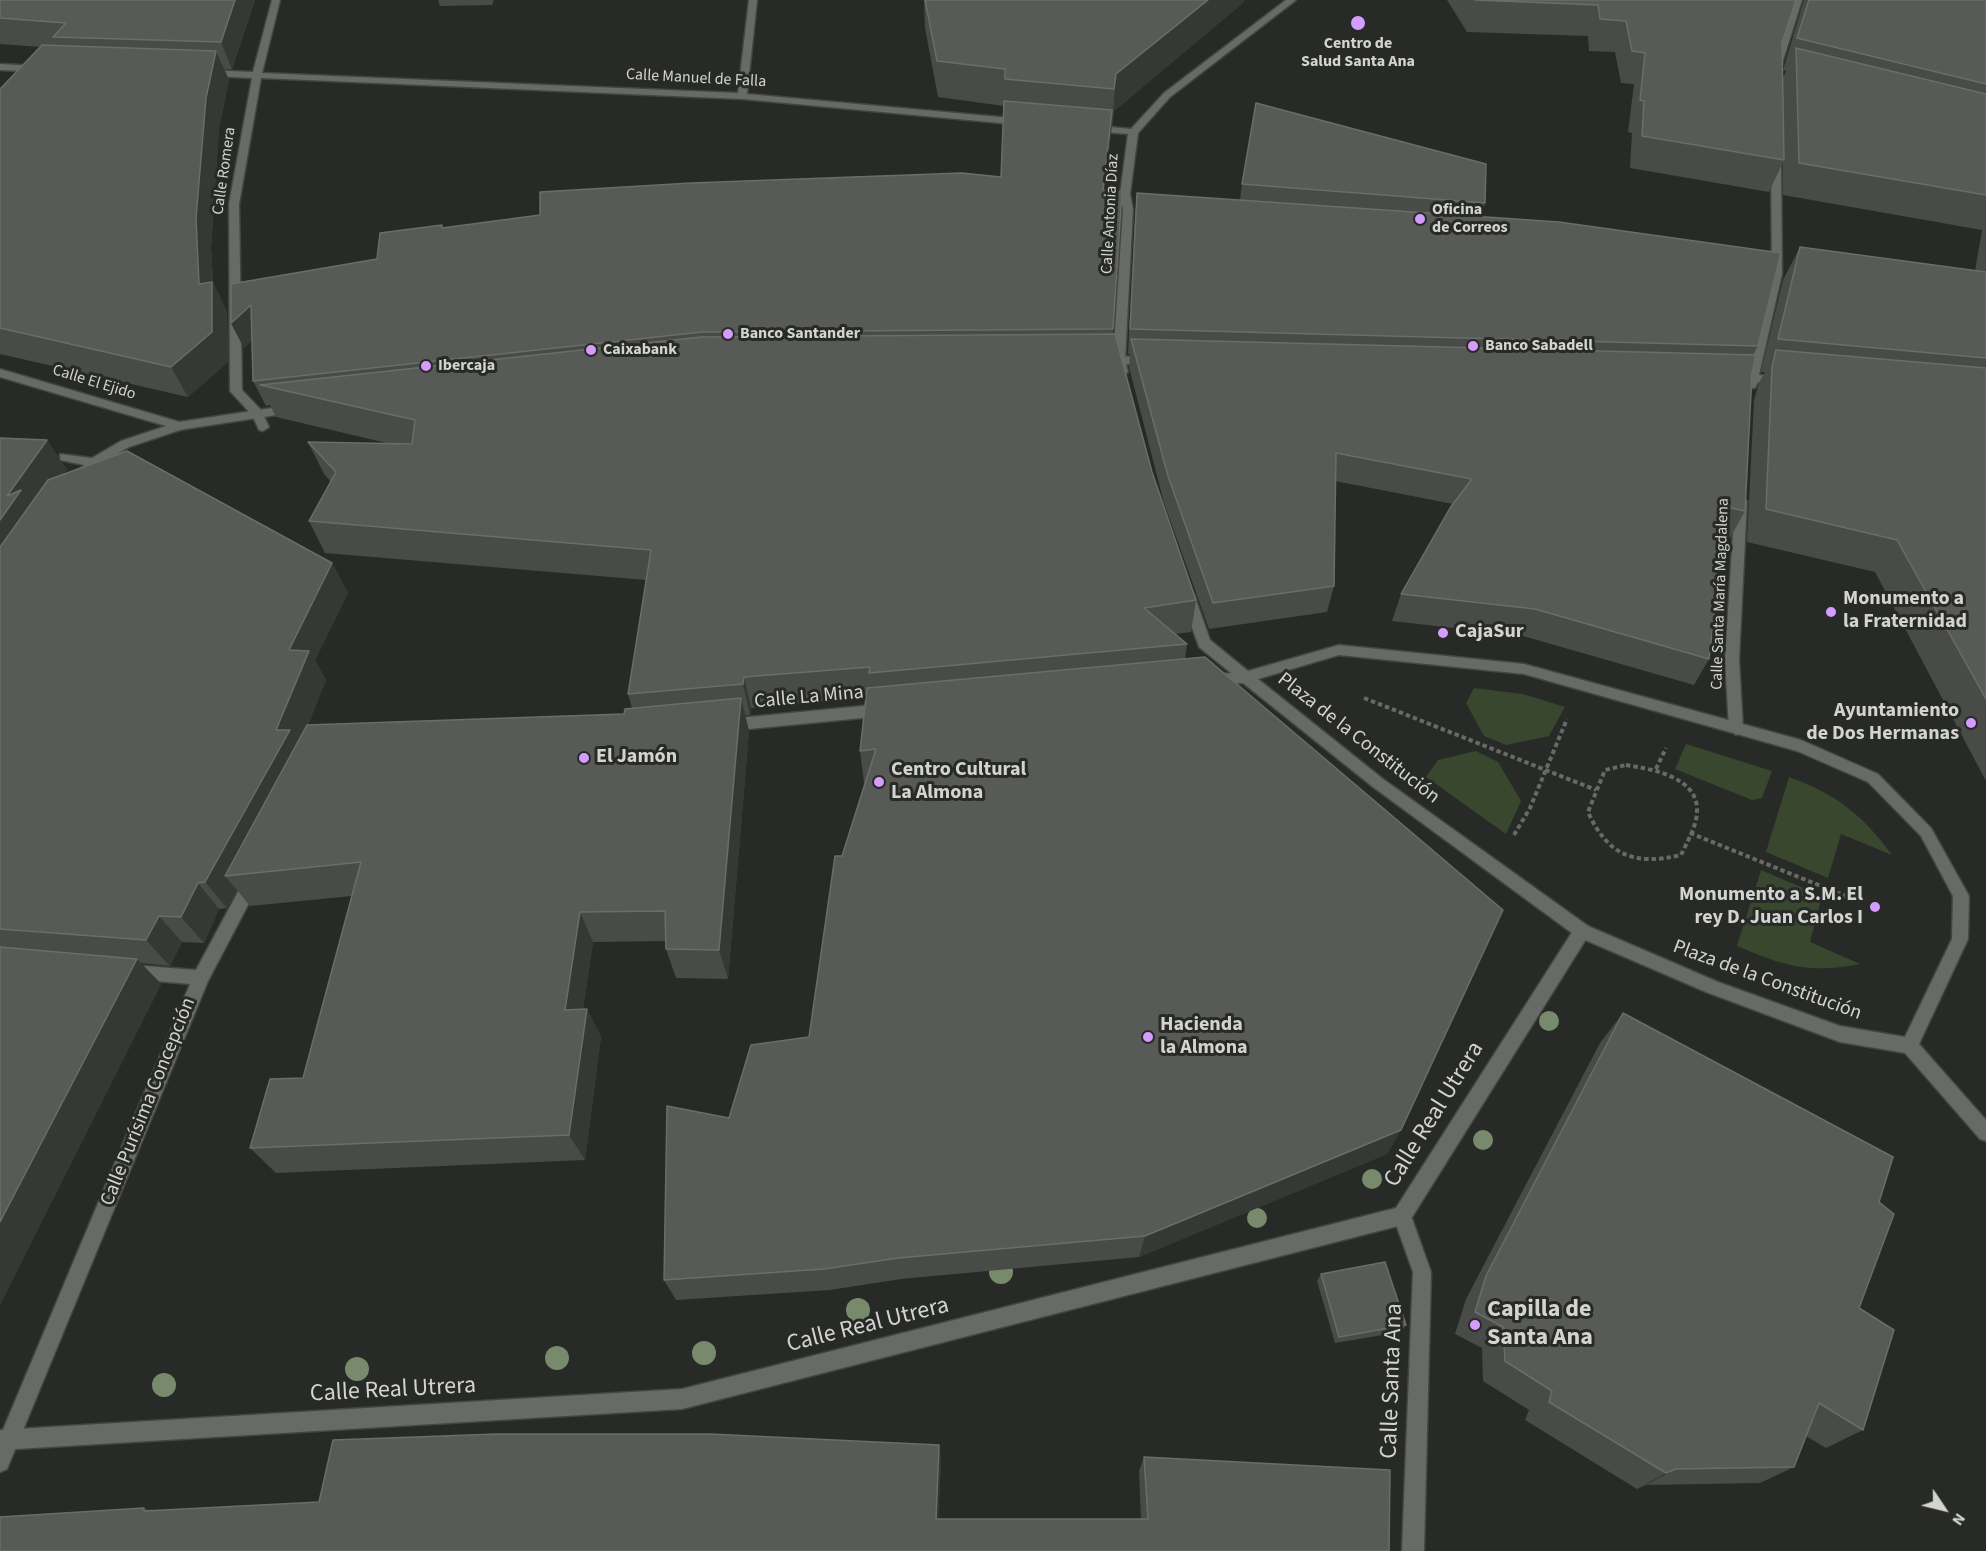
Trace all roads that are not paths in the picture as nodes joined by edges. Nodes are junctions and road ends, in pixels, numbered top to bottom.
1 (276, 0) edge
2 (753, 0) edge
3 (1291, 0) edge
4 (1798, 0) edge
5 (0, 67) edge
6 (47, 69) edge
7 (199, 73) edge
8 (257, 75) junction
9 (1778, 77) edge
10 (742, 96) junction
11 (1038, 123) edge
12 (1085, 128) edge
13 (1133, 132) junction
14 (1776, 139) edge
15 (1084, 360) edge
16 (1119, 360) junction
17 (1167, 362) edge
18 (0, 373) edge
19 (1717, 376) edge
20 (1753, 378) junction
21 (1788, 380) edge
22 (1125, 382) edge
23 (1746, 400) edge
24 (304, 408) edge
25 (257, 413) junction
26 (179, 426) junction
27 (263, 427) edge
28 (64, 457) dead end
29 (92, 463) junction
30 (121, 464) edge
31 (1742, 482) edge
32 (73, 491) edge
33 (1182, 579) edge
34 (1245, 677) junction
35 (1194, 682) edge
36 (899, 709) edge
37 (710, 726) edge
38 (1736, 729) junction
39 (260, 865) edge
40 (1581, 931) junction
41 (118, 971) edge
42 (201, 978) junction
43 (1910, 1046) junction
44 (1986, 1133) edge
45 (1402, 1216) junction
46 (5, 1439) edge
47 (0, 1462) edge
48 (1413, 1551) edge

1 - 8 street, Calle Romera
2 - 10 street
3 - 13 street, Calle Antonia Díaz
4 - 9 street
5 - 6 street
7 - 8 street, Calle Manuel de Falla
8 - 10 street, Calle Manuel de Falla
8 - 25 street, Calle Romera
10 - 11 street, Calle Manuel de Falla
12 - 13 street
13 - 16 street, Calle Antonia Díaz
14 - 20 street
15 - 16 street
16 - 17 street
16 - 22 street, Calle Antonia Díaz
18 - 26 street, Calle El Ejido
19 - 20 street
20 - 21 street
20 - 23 street
24 - 25 street
25 - 26 street
25 - 27 street
26 - 29 street
28 - 29 street
29 - 30 street
29 - 32 street
31 - 38 street, Calle Santa María Magdalena
33 - 34 street
34 - 35 street
34 - 38 street, Plaza de la Constitución
34 - 40 street, Plaza de la Constitución
36 - 37 street, Calle La Mina
38 - 43 street, Plaza de la Constitución
39 - 42 street, Calle Purísima Concepción
40 - 43 street, Plaza de la Constitución
40 - 45 street, Calle Real Utrera
41 - 42 street
42 - 46 street, Calle Purísima Concepción
43 - 44 street
45 - 46 street, Calle Real Utrera
45 - 48 street, Calle Santa Ana
46 - 47 street, Calle Purísima Concepción

